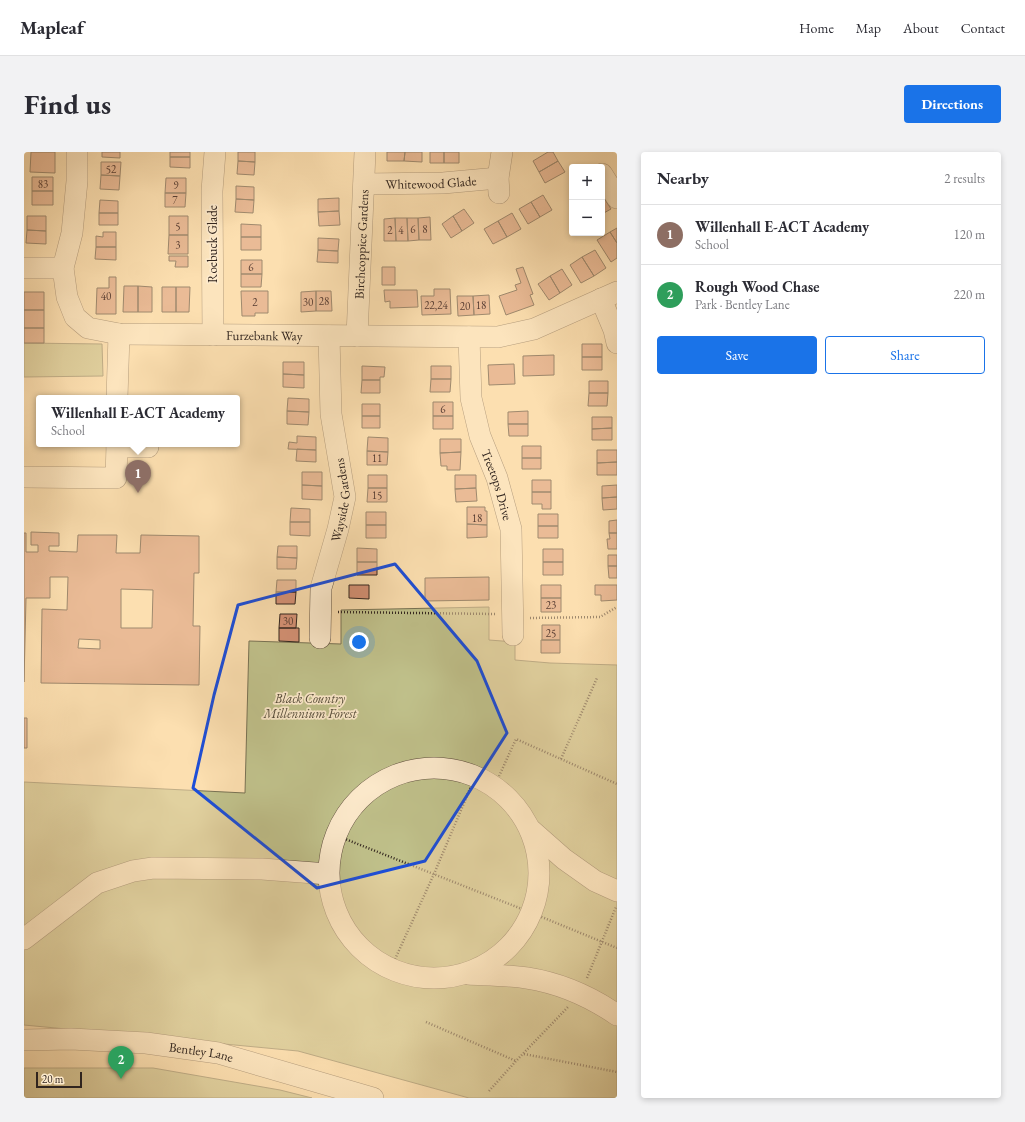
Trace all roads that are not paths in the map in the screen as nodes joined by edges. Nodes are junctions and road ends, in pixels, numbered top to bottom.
1 (76, 152) edge
2 (215, 152) edge
3 (365, 152) edge
4 (502, 154) edge
5 (605, 179) edge
6 (364, 184) junction
7 (617, 198) edge
8 (24, 268) edge
9 (64, 268) junction
10 (609, 296) edge
11 (119, 334) junction
12 (213, 336) junction
13 (329, 336) junction
14 (357, 336) junction
15 (469, 337) junction
16 (617, 343) edge
17 (117, 395) edge
18 (117, 447) edge
19 (24, 477) edge
20 (513, 623) road end
21 (320, 638) dead end
22 (529, 828) junction
23 (328, 874) junction
24 (617, 892) edge
25 (24, 940) edge
26 (468, 974) junction
27 (617, 1016) edge
28 (24, 1040) edge
29 (373, 1098) edge

1 - 9 street, Furzebank Way
2 - 12 street, Roebuck Glade
3 - 6 street, Birchcoppice Gardens
4 - 6 street, Whitewood Glade
5 - 7 street
6 - 14 street, Birchcoppice Gardens
8 - 9 street
9 - 11 street, Furzebank Way
10 - 15 street, Furzebank Way
10 - 16 street
11 - 12 street, Furzebank Way
11 - 17 street
12 - 13 street, Furzebank Way
13 - 14 street, Furzebank Way
13 - 21 street, Wayside Gardens
14 - 15 street, Furzebank Way
15 - 20 street, Treetops Drive
18 - 19 street
22 - 23 street
22 - 24 street
22 - 26 street
23 - 25 street
23 - 26 street
26 - 27 street
28 - 29 street, Bentley Lane

